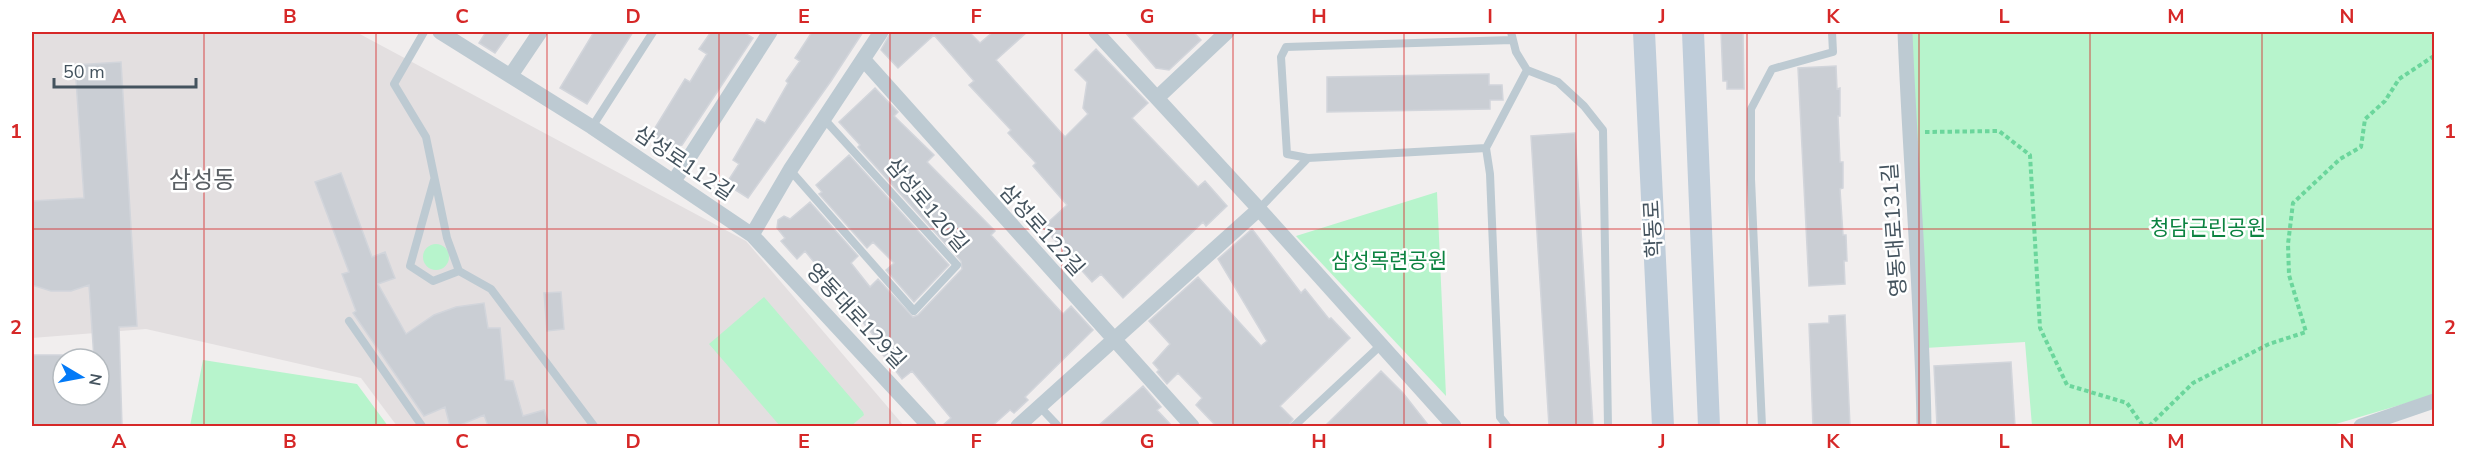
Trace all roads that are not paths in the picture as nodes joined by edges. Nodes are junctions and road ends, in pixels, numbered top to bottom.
1 (424, 32) edge
2 (440, 32) edge
3 (540, 32) edge
4 (653, 32) edge
5 (770, 32) edge
6 (881, 32) edge
7 (1096, 32) edge
8 (1227, 32) edge
9 (1644, 32) edge
10 (1693, 32) edge
11 (1832, 32) edge
12 (1905, 32) edge
13 (1511, 36) edge
14 (863, 60) junction
15 (1527, 70) junction
16 (512, 75) junction
17 (1156, 98) junction
18 (824, 119) junction
19 (592, 127) junction
20 (1486, 148) junction
21 (1308, 158) junction
22 (790, 170) junction
23 (434, 178) junction
24 (674, 181) junction
25 (1259, 209) junction
26 (752, 235) junction
27 (459, 271) junction
28 (349, 321) dead end
29 (1113, 340) junction
30 (1381, 345) junction
31 (2434, 401) edge
32 (1040, 407) junction
33 (422, 426) edge
34 (594, 426) edge
35 (929, 426) edge
36 (1018, 426) edge
37 (1058, 426) edge
38 (1192, 426) edge
39 (1294, 426) edge
40 (1454, 426) edge
41 (1507, 426) edge
42 (1608, 426) edge
43 (1663, 426) edge
44 (1709, 426) edge
45 (1762, 426) edge
46 (1924, 426) edge
47 (2361, 426) edge

1 - 23 lane
2 - 16 street, 삼성로112길
3 - 16 street
4 - 19 lane
5 - 24 street
6 - 14 street
7 - 17 street
8 - 17 street
9 - 43 main road, 학동로
10 - 44 main road
11 - 45 lane
12 - 46 street, 영동대로131길
13 - 15 lane
13 - 21 lane
14 - 18 street
14 - 29 street, 삼성로122길
15 - 20 lane
15 - 42 lane
16 - 19 street, 삼성로112길
17 - 25 street
18 - 22 street
18 - 22 lane, 삼성로120길
19 - 24 street, 삼성로112길
20 - 21 lane
20 - 41 lane
21 - 25 lane
22 - 26 street
23 - 27 lane
23 - 27 lane
24 - 26 street, 삼성로112길
25 - 29 street
25 - 30 street
26 - 35 street, 영동대로129길
27 - 34 lane
28 - 33 lane
29 - 32 street
29 - 38 street, 삼성로122길
30 - 39 lane
30 - 40 street
31 - 47 street
32 - 36 street
32 - 37 lane

